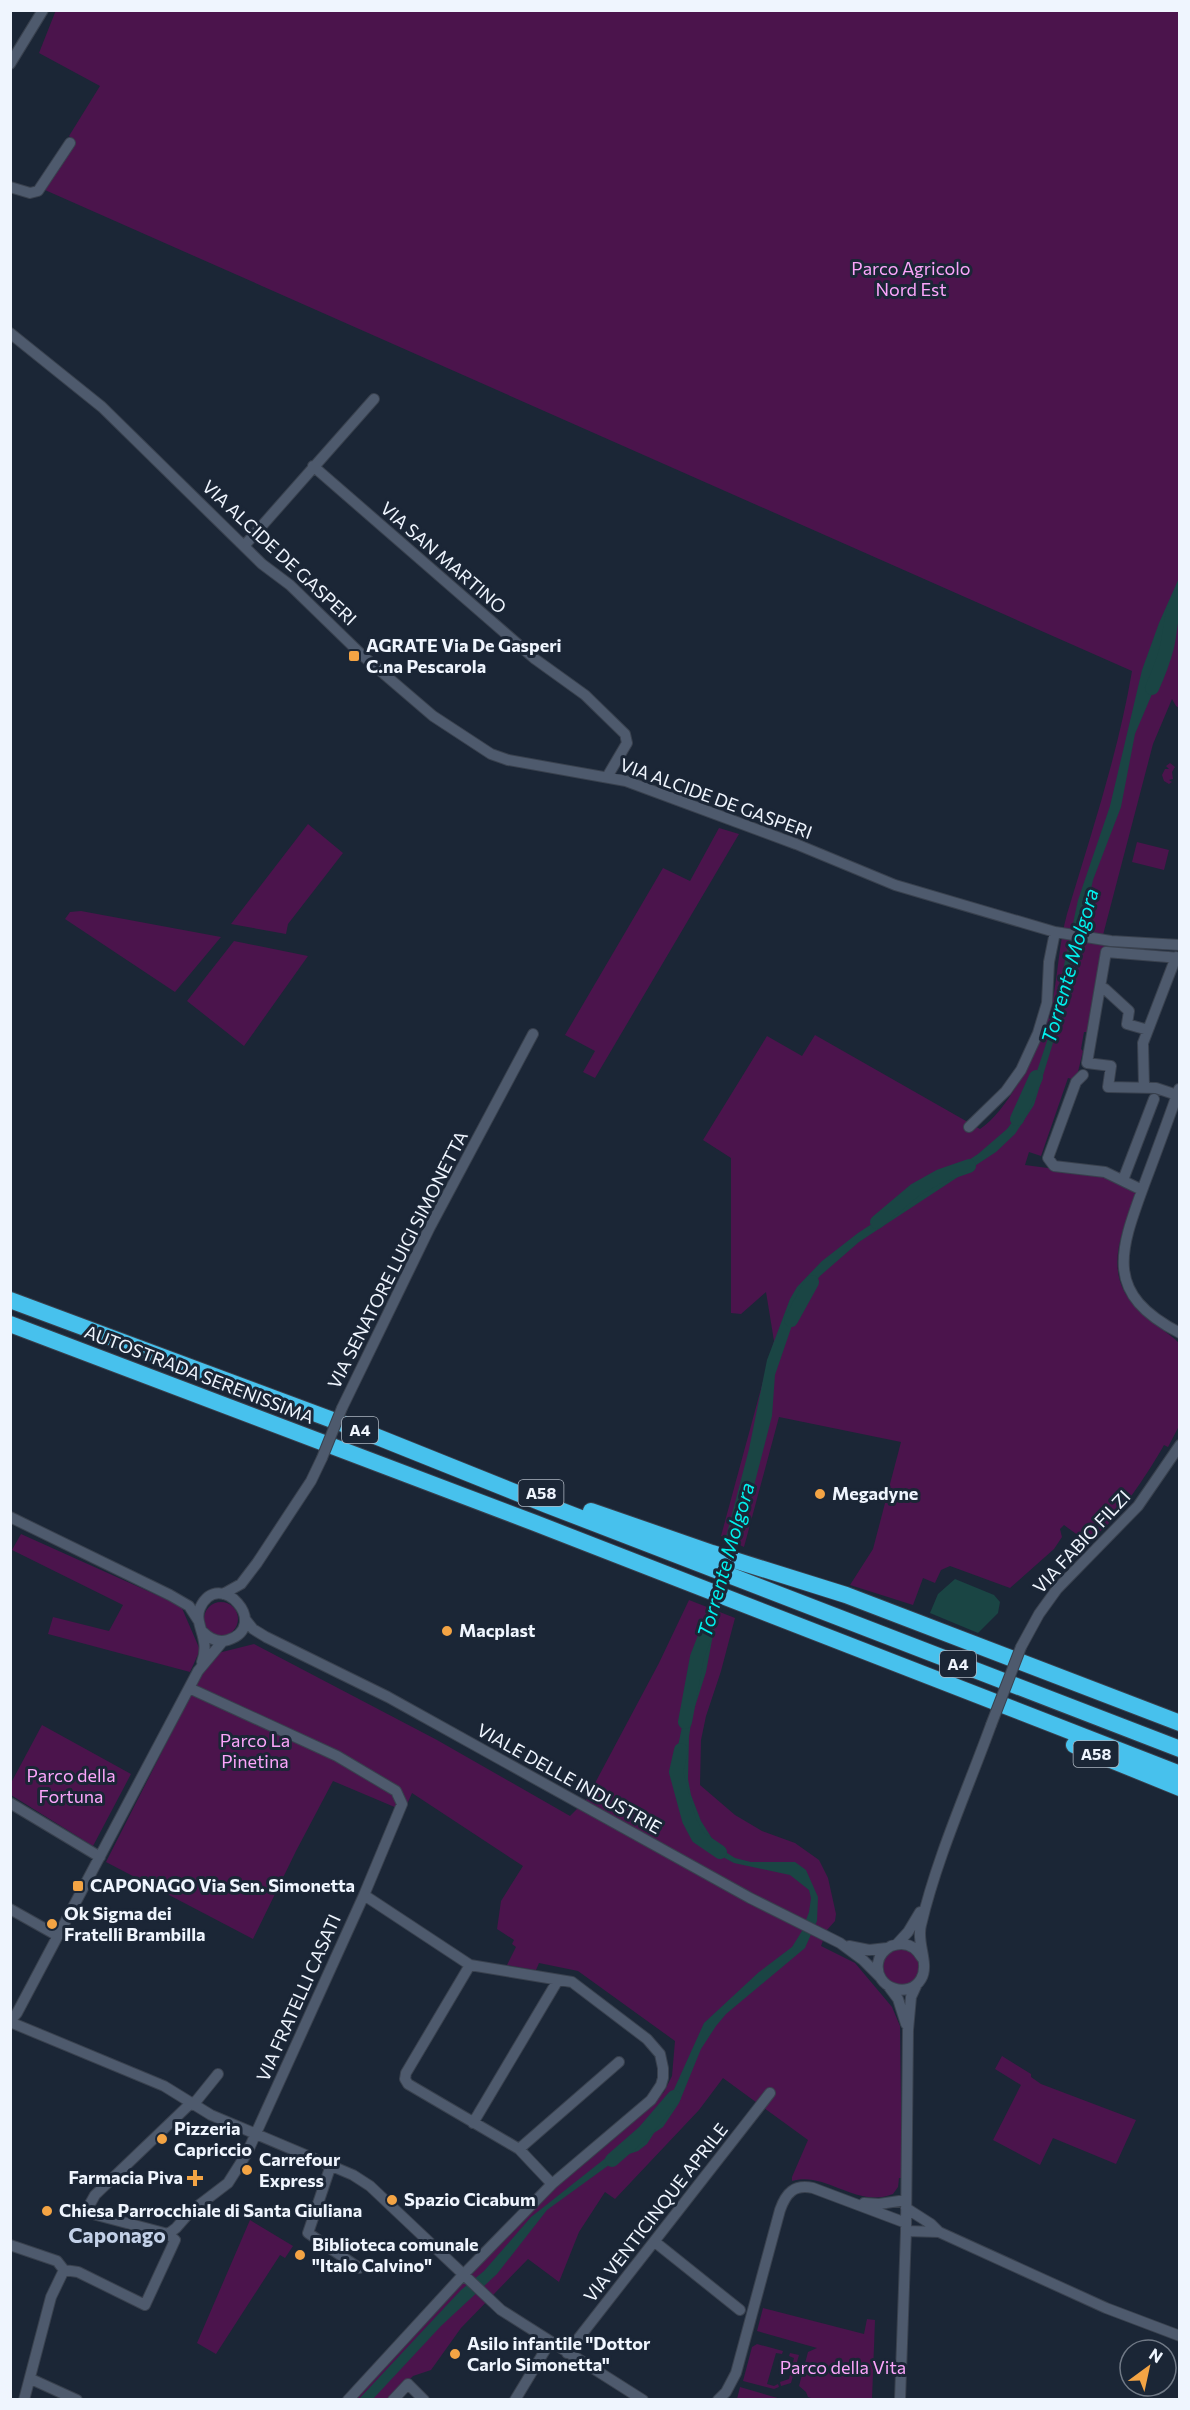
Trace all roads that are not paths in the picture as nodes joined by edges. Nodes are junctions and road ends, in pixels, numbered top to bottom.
1 (43, 10) edge
2 (10, 64) edge
3 (70, 143) dead end
4 (10, 187) edge
5 (10, 333) edge
6 (374, 399) dead end
7 (313, 466) junction
8 (244, 546) junction
9 (607, 777) junction
10 (1058, 932) junction
11 (1179, 945) edge
12 (1178, 957) edge
13 (1100, 988) junction
14 (1148, 1030) junction
15 (533, 1034) dead end
16 (1083, 1075) dead end
17 (1144, 1087) junction
18 (1178, 1092) edge
19 (1154, 1099) dead end
20 (969, 1127) dead end
21 (1123, 1180) junction
22 (1142, 1190) junction
23 (10, 1300) edge
24 (10, 1324) edge
25 (1176, 1333) edge
26 (1178, 1448) edge
27 (10, 1517) edge
28 (257, 1563) junction
29 (740, 1570) junction
30 (223, 1594) junction
31 (170, 1595) junction
32 (208, 1598) junction
33 (241, 1606) junction
34 (244, 1619) junction
35 (198, 1620) junction
36 (203, 1632) junction
37 (236, 1636) junction
38 (223, 1641) junction
39 (281, 1645) junction
40 (198, 1671) junction
41 (189, 1688) junction
42 (1017, 1711) junction
43 (1179, 1723) edge
44 (1179, 1749) edge
45 (1179, 1774) edge
46 (1179, 1788) edge
47 (10, 1803) edge
48 (100, 1857) junction
49 (364, 1895) junction
50 (927, 1899) junction
51 (10, 1909) edge
52 (58, 1936) junction
53 (840, 1943) junction
54 (892, 1946) junction
55 (922, 1958) junction
56 (470, 1965) junction
57 (880, 1977) junction
58 (558, 1980) junction
59 (917, 1984) junction
60 (889, 1987) junction
61 (10, 2021) edge
62 (908, 2030) junction
63 (619, 2062) dead end
64 (218, 2074) dead end
65 (770, 2093) dead end
66 (192, 2104) junction
67 (473, 2123) junction
68 (256, 2134) junction
69 (519, 2149) junction
70 (331, 2164) junction
71 (552, 2184) junction
72 (852, 2202) junction
73 (906, 2204) junction
74 (906, 2227) junction
75 (939, 2232) junction
76 (168, 2234) junction
77 (655, 2242) junction
78 (10, 2245) edge
79 (63, 2267) junction
80 (359, 2268) dead end
81 (466, 2277) junction
82 (740, 2310) dead end
83 (1179, 2336) edge
84 (549, 2342) junction
85 (567, 2353) junction
86 (31, 2379) junction
87 (24, 2400) edge
88 (77, 2400) edge
89 (348, 2400) edge
90 (393, 2400) edge
91 (424, 2400) edge
92 (515, 2400) edge
93 (642, 2400) edge
94 (718, 2400) edge
95 (900, 2400) edge

1 - 2 street
3 - 4 street
5 - 8 street, VIA ALCIDE DE GASPERI
6 - 7 street
7 - 8 street
7 - 9 street, VIA SAN MARTINO
8 - 9 street, VIA ALCIDE DE GASPERI
9 - 10 street, VIA ALCIDE DE GASPERI
10 - 11 street, VIA ALCIDE DE GASPERI
10 - 20 street
12 - 13 street
12 - 14 street
13 - 14 street
13 - 17 street
14 - 17 street
15 - 28 street, VIA SENATORE LUIGI SIMONETTA, bridge
16 - 21 street
17 - 18 street
18 - 22 street
19 - 21 street
21 - 22 street
22 - 25 street
23 - 29 highway, AUTOSTRADA SERENISSIMA / A4
24 - 42 highway, AUTOSTRADA SERENISSIMA / A4
26 - 50 street, VIA FABIO FILZI, bridge
27 - 31 street
28 - 30 street, VIA SENATORE LUIGI SIMONETTA
28 - 33 street, VIA SENATORE LUIGI SIMONETTA
29 - 43 highway
29 - 44 highway, A4
30 - 32 street, VIA SENATORE LUIGI SIMONETTA
30 - 33 street
31 - 32 street, VIA SENATORE LUIGI SIMONETTA
31 - 35 street
32 - 35 street
33 - 34 street
34 - 37 street
34 - 39 street, VIALE DELLE INDUSTRIE
35 - 36 street
36 - 38 street
36 - 40 street
37 - 38 street
37 - 39 street, VIALE DELLE INDUSTRIE
38 - 40 street
39 - 53 street, VIALE DELLE INDUSTRIE
40 - 41 street
41 - 48 street
41 - 49 street, VIA FRATELLI CASATI
42 - 45 highway, AUTOSTRADA SERENISSIMA / A4
42 - 46 highway, A58
47 - 48 street
48 - 52 street
49 - 56 street
49 - 68 street, VIA FRATELLI CASATI
50 - 54 street
50 - 55 street
51 - 52 street
52 - 61 street
53 - 54 street, VIALE DELLE INDUSTRIE
53 - 57 street, VIALE DELLE INDUSTRIE
54 - 55 street
54 - 57 street
55 - 59 street
56 - 58 street
56 - 67 street
57 - 60 street
58 - 67 street
58 - 71 street
59 - 60 street
59 - 62 street
60 - 62 street
61 - 66 street
62 - 73 street
63 - 69 street
64 - 66 street
65 - 77 street, VIA VENTICINQUE APRILE
66 - 68 street
66 - 76 street
67 - 69 street
68 - 70 street
68 - 76 street
69 - 71 street
70 - 80 street
70 - 81 street
71 - 81 street
72 - 73 street
72 - 74 street
72 - 94 street
73 - 74 street
73 - 75 street
74 - 75 street
74 - 95 street
75 - 83 street
76 - 79 street
77 - 82 street
77 - 85 street, VIA VENTICINQUE APRILE
78 - 79 street
79 - 86 street
81 - 84 street
81 - 89 street
84 - 85 street
84 - 92 street
85 - 93 street
86 - 87 street
86 - 88 street
90 - 91 street

